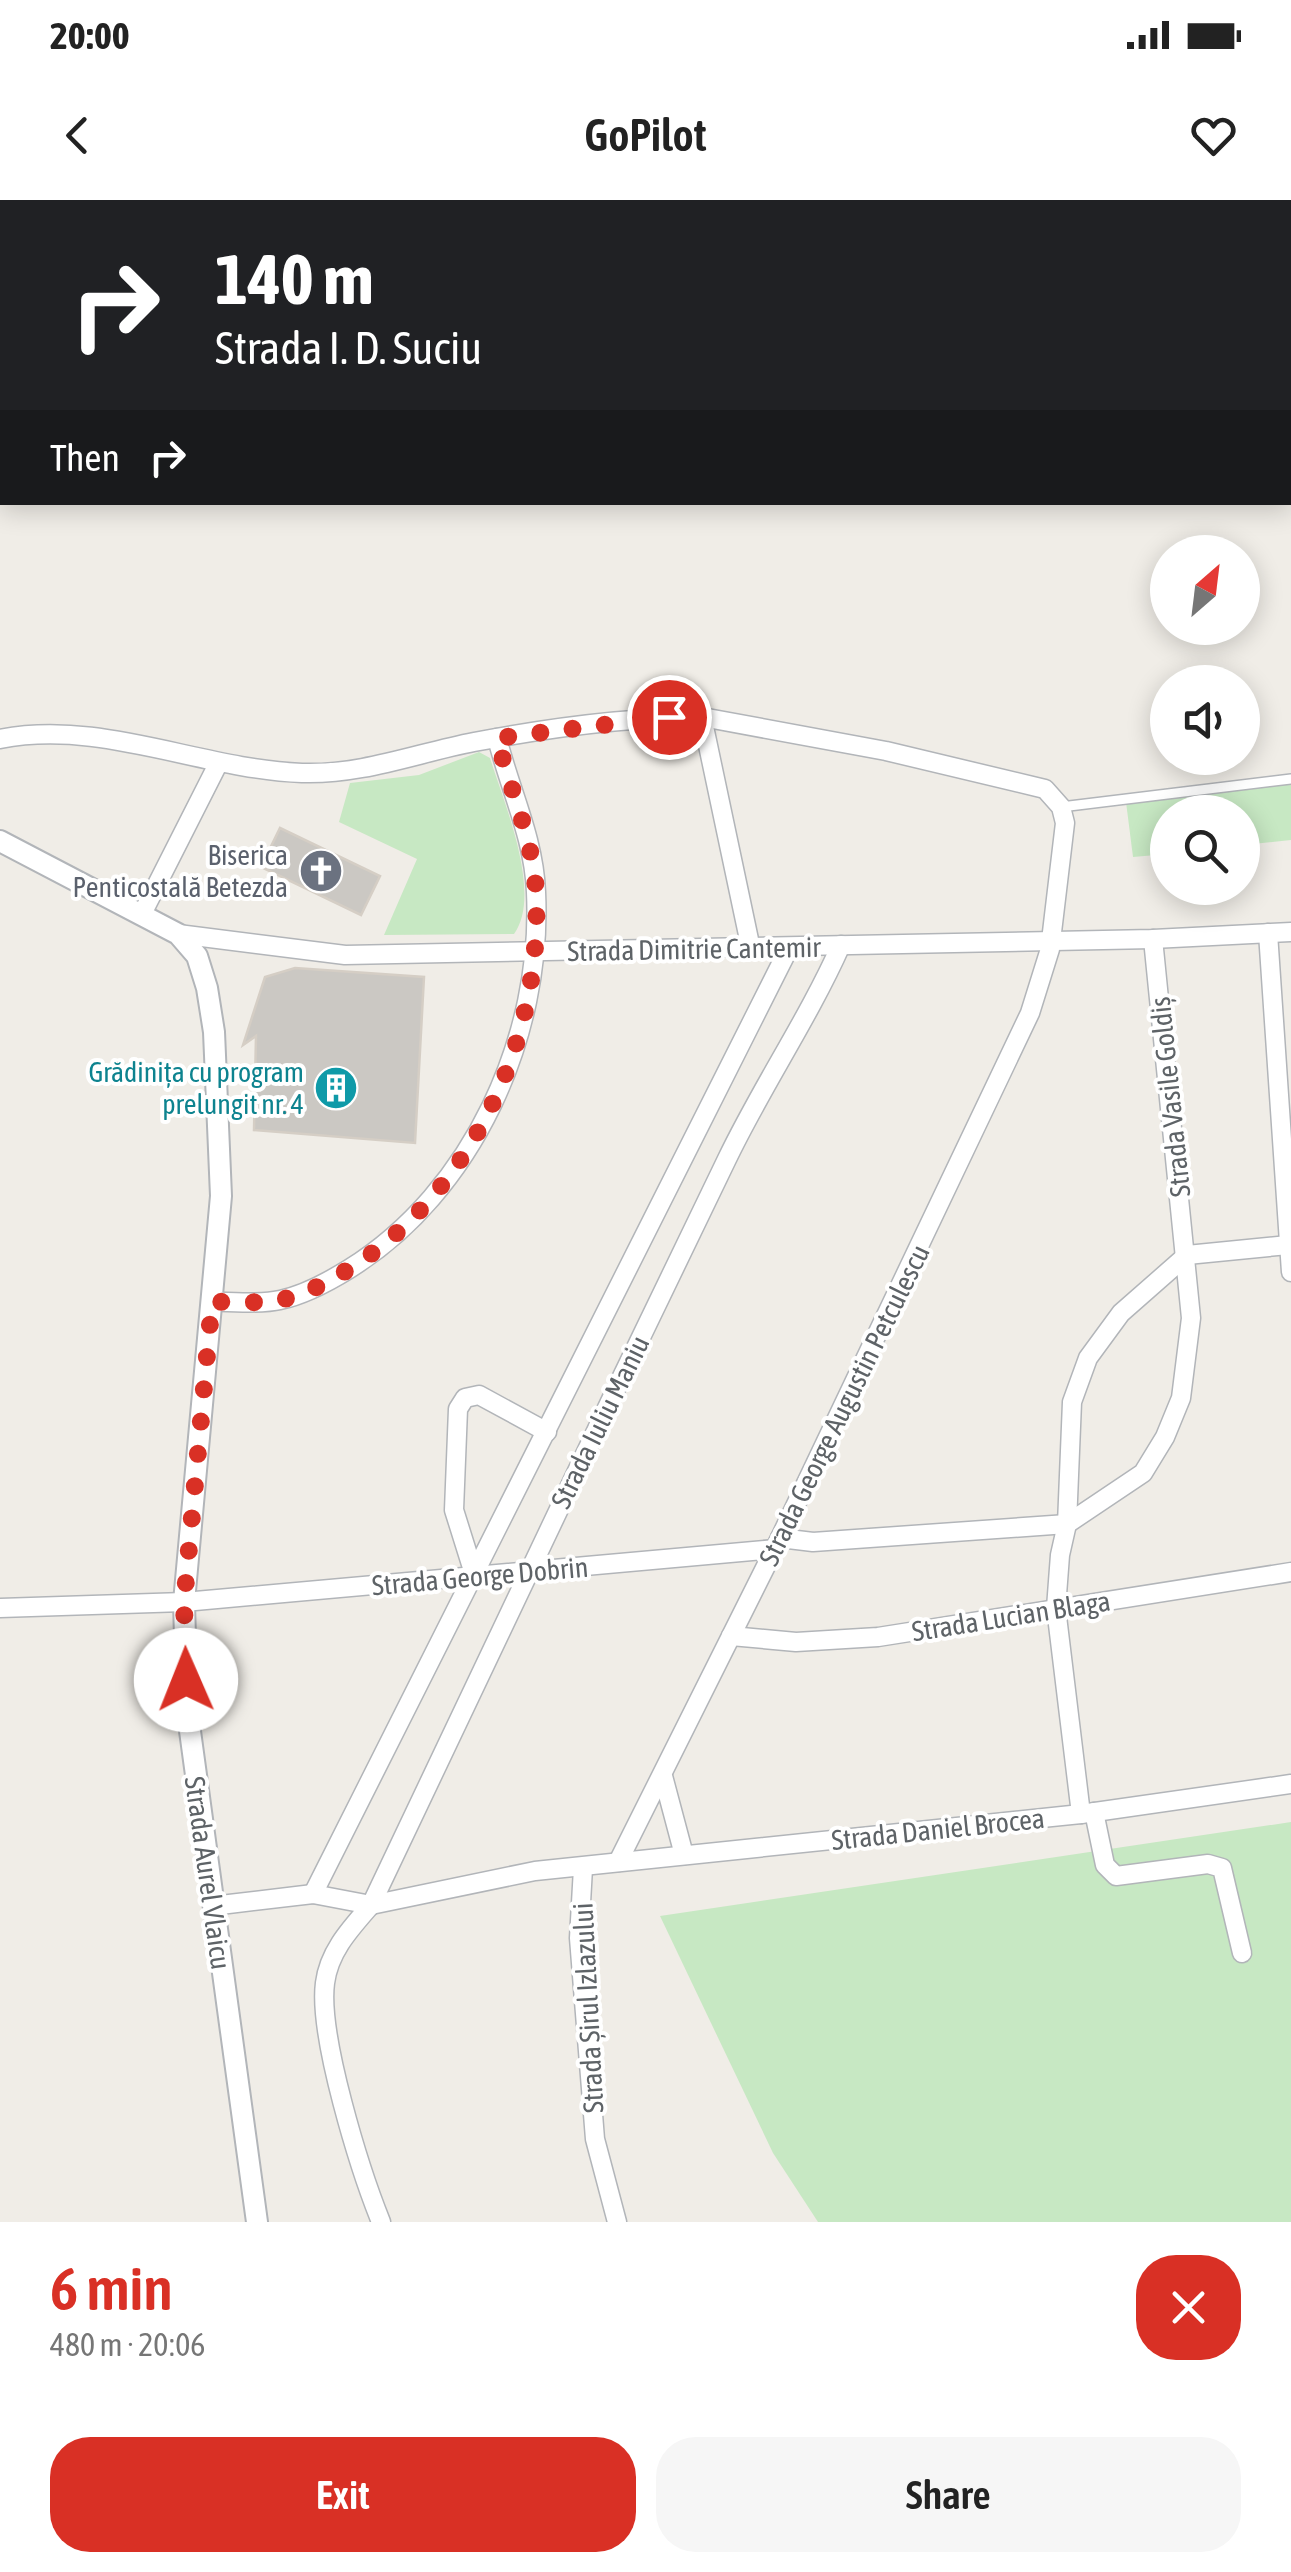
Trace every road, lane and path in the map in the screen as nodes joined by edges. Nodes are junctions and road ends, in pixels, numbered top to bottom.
1 (702, 717) junction
2 (497, 738) junction
3 (0, 739) edge
4 (218, 764) junction
5 (1291, 779) edge
6 (1062, 807) junction
7 (0, 841) edge
8 (142, 914) junction
9 (1291, 932) edge
10 (1268, 933) junction
11 (178, 934) junction
12 (1153, 939) junction
13 (1050, 941) junction
14 (841, 945) junction
15 (751, 948) junction
16 (788, 948) junction
17 (534, 952) junction
18 (1288, 1245) junction
19 (1187, 1255) junction
20 (1291, 1272) edge
21 (212, 1302) junction
22 (547, 1432) junction
23 (1067, 1524) junction
24 (778, 1544) junction
25 (527, 1572) junction
26 (1291, 1572) edge
27 (475, 1577) junction
28 (184, 1602) junction
29 (0, 1608) edge
30 (1056, 1608) junction
31 (731, 1636) junction
32 (663, 1776) junction
33 (1291, 1784) edge
34 (1088, 1813) junction
35 (684, 1855) junction
36 (618, 1862) junction
37 (584, 1868) junction
38 (313, 1894) junction
39 (371, 1905) junction
40 (212, 1906) junction
41 (1242, 1953) dead end
42 (257, 2222) edge
43 (381, 2222) edge
44 (618, 2222) edge

1 - 2 street
1 - 6 street
1 - 15 street
2 - 4 street
2 - 17 street
3 - 4 street
4 - 8 street
5 - 6 lane
6 - 13 street, Strada George Augustin Petculescu
7 - 8 street, Strada Dimitrie Cantemir
8 - 11 street, Strada Dimitrie Cantemir
9 - 10 street, Strada Dimitrie Cantemir
10 - 12 street, Strada Dimitrie Cantemir
10 - 18 street
11 - 17 street, Strada Dimitrie Cantemir
11 - 21 street, Strada Aurel Vlaicu
12 - 13 street, Strada Dimitrie Cantemir
12 - 19 street, Strada Vasile Goldiș
13 - 14 street, Strada Dimitrie Cantemir
13 - 24 street, Strada George Augustin Petculescu
14 - 16 street, Strada Dimitrie Cantemir
14 - 25 street, Strada Iuliu Maniu
15 - 16 street, Strada Dimitrie Cantemir
15 - 17 street, Strada Dimitrie Cantemir
16 - 22 street, Strada Iuliu Maniu
17 - 21 street
18 - 19 street
18 - 20 street
19 - 23 street
19 - 23 street, Strada Vasile Goldiș
21 - 28 street, Strada Aurel Vlaicu
22 - 27 street, Strada Iuliu Maniu
22 - 27 street
23 - 24 street
23 - 30 street
24 - 25 street, Strada George Dobrin
24 - 31 street, Strada George Augustin Petculescu
25 - 27 street, Strada George Dobrin
25 - 39 street, Strada Iuliu Maniu
26 - 30 street, Strada Lucian Blaga
27 - 28 street, Strada George Dobrin
27 - 38 street, Strada Iuliu Maniu
28 - 29 street, Strada George Dobrin
28 - 40 street, Strada Aurel Vlaicu
30 - 31 street, Strada Lucian Blaga
30 - 34 street
31 - 32 street, Strada George Augustin Petculescu
32 - 35 street
32 - 36 street, Strada George Augustin Petculescu
33 - 34 street, Strada Daniel Brocea
34 - 35 street, Strada Daniel Brocea
34 - 41 street
35 - 36 street, Strada Daniel Brocea
36 - 37 street, Strada Daniel Brocea
37 - 39 street, Strada Șirul Izlazului
37 - 44 street, Strada Șirul Izlazului
38 - 39 street, Strada Șirul Izlazului
38 - 40 street, Strada Șirul Izlazului
39 - 43 street, Strada Iuliu Maniu
40 - 42 street, Strada Aurel Vlaicu

